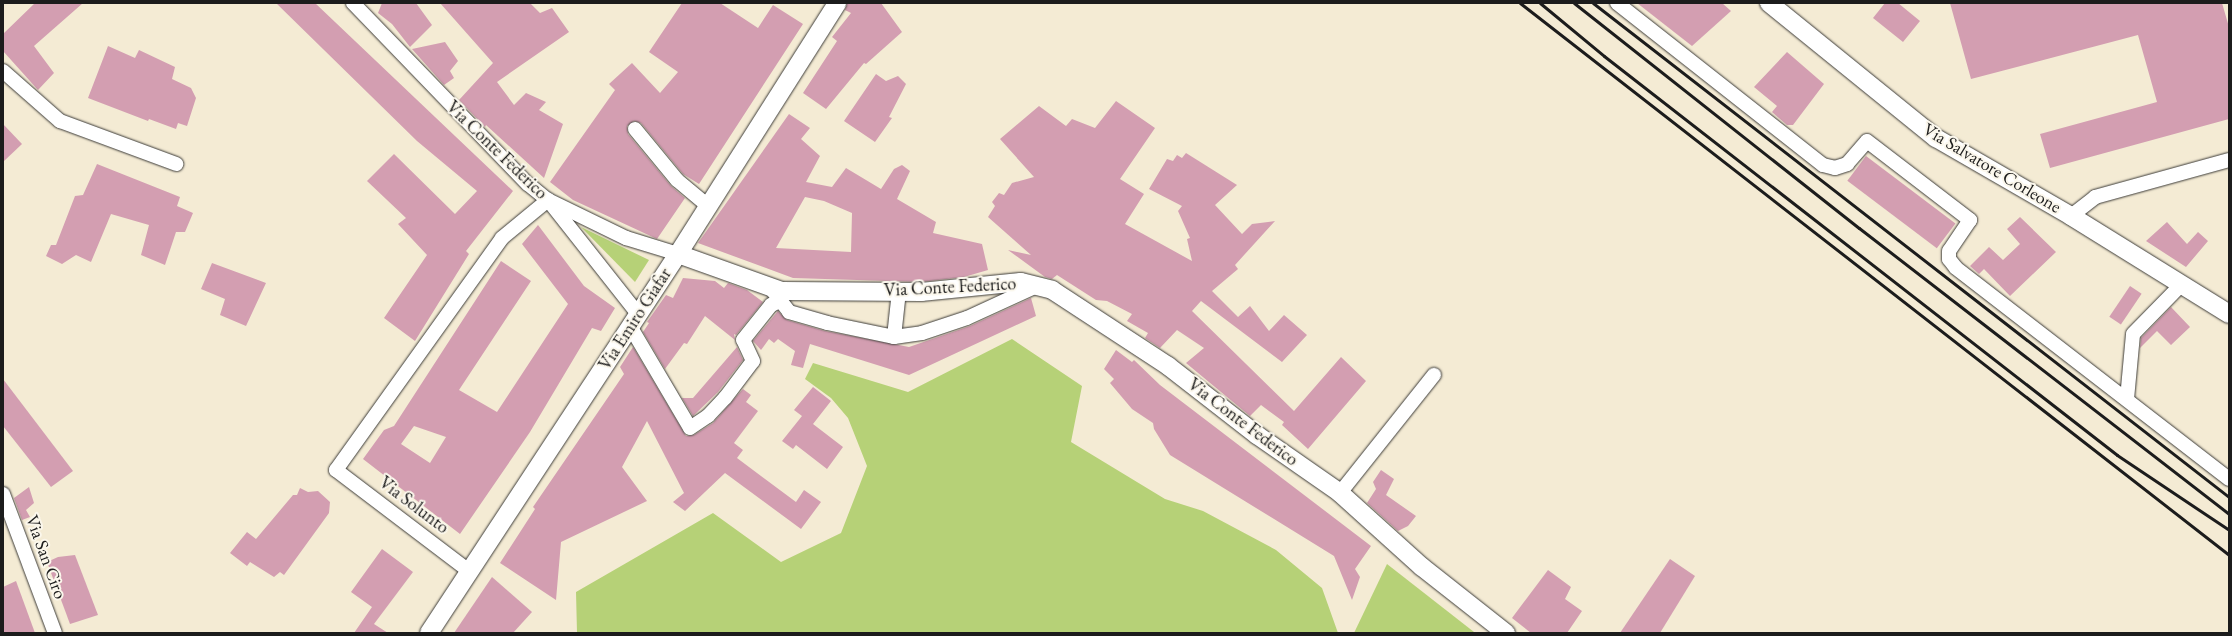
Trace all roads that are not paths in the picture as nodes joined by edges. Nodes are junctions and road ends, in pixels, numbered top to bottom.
1 (353, 3) edge
2 (837, 3) edge
3 (1617, 3) edge
4 (1769, 3) edge
5 (3, 71) edge
6 (635, 129) dead end
7 (2229, 160) edge
8 (176, 164) dead end
9 (548, 200) junction
10 (708, 206) junction
11 (2071, 216) junction
12 (678, 254) junction
13 (2181, 284) junction
14 (769, 286) junction
15 (1037, 286) junction
16 (899, 291) junction
17 (780, 301) junction
18 (2229, 314) edge
19 (634, 320) junction
20 (894, 338) junction
21 (1434, 375) dead end
22 (2127, 399) junction
23 (2229, 479) edge
24 (1340, 493) junction
25 (3, 494) edge
26 (470, 571) junction
27 (55, 633) edge
28 (429, 633) edge
29 (1506, 633) edge

1 - 9 street, Via Conte Federico
2 - 10 street, Via Emiro Giafar
3 - 22 street
4 - 11 street, Via Salvatore Corleone
5 - 8 street
6 - 10 street
7 - 11 street
9 - 12 street, Via Conte Federico
9 - 19 street
9 - 26 street, Via Solunto
10 - 12 street, Via Emiro Giafar
11 - 13 street, Via Salvatore Corleone
12 - 14 street, Via Conte Federico
12 - 19 street, Via Emiro Giafar
13 - 18 street, Via Salvatore Corleone
13 - 22 street
14 - 16 street, Via Conte Federico
14 - 17 street
15 - 16 street, Via Conte Federico
15 - 20 street
15 - 24 street, Via Conte Federico
16 - 20 street
17 - 19 street
17 - 20 street
19 - 26 street, Via Emiro Giafar
21 - 24 street
22 - 23 street
24 - 29 street, Via Conte Federico
25 - 27 street, Via San Ciro
26 - 28 street, Via Emiro Giafar

